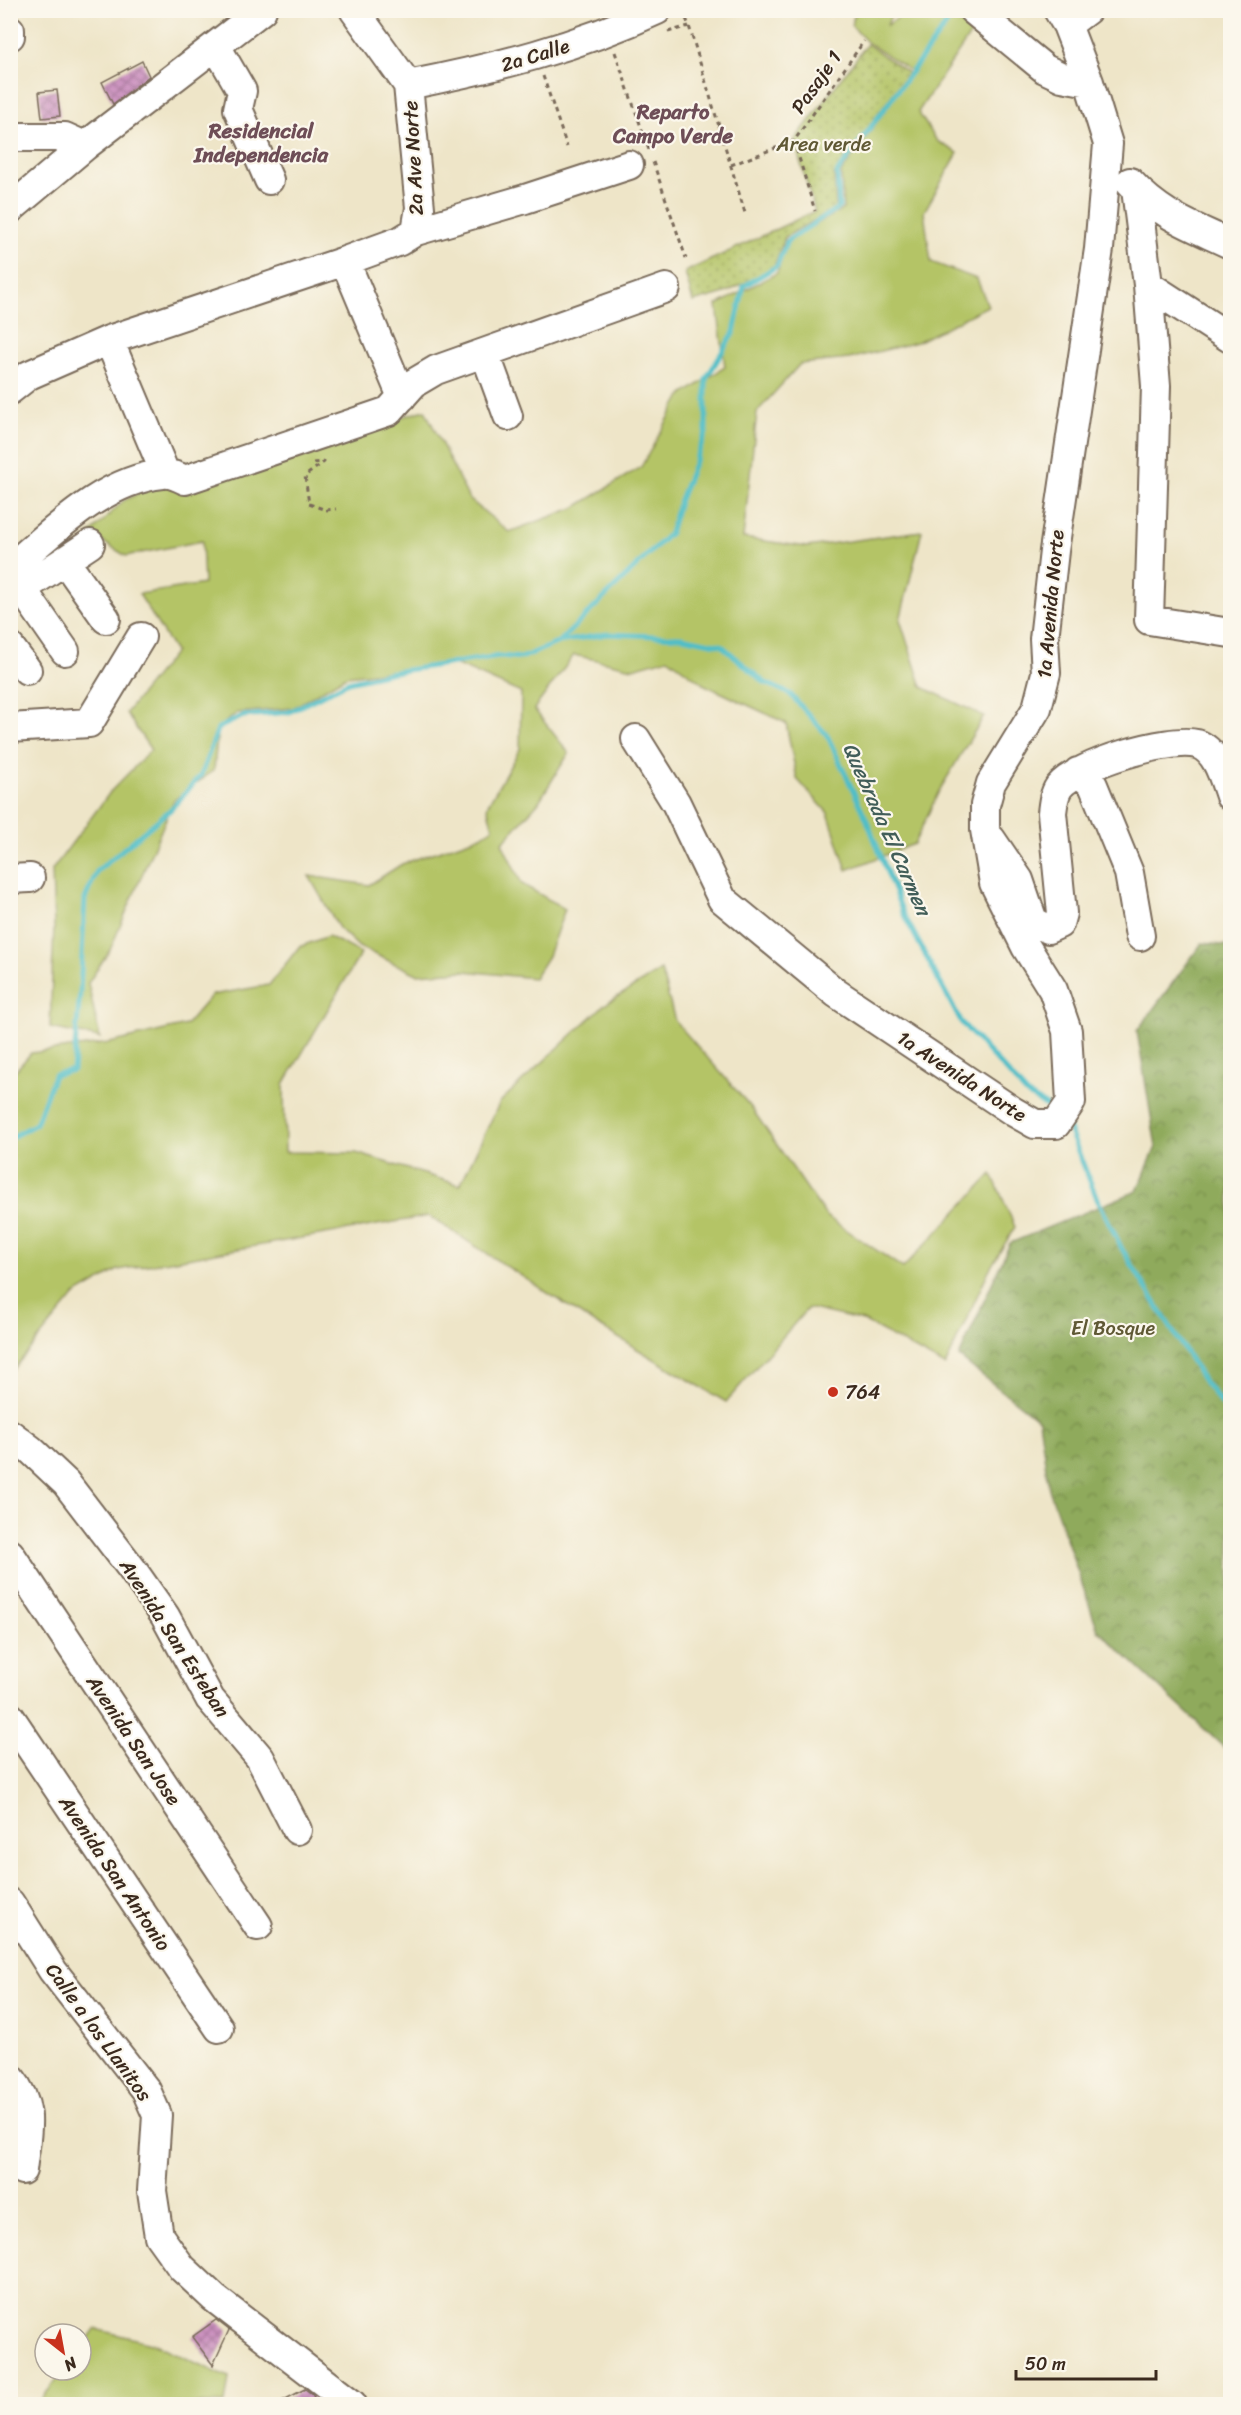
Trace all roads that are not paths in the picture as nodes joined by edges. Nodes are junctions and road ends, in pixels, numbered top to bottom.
1 (262, 10) edge
2 (354, 10) edge
3 (973, 10) edge
4 (1070, 15) edge
5 (662, 21) edge
6 (10, 30) edge
7 (10, 36) edge
8 (216, 45) junction
9 (1089, 82) junction
10 (408, 85) junction
11 (10, 137) edge
12 (1108, 144) junction
13 (85, 146) junction
14 (629, 165) dead end
15 (269, 180) dead end
16 (1136, 189) junction
17 (10, 209) edge
18 (416, 231) junction
19 (1230, 244) edge
20 (345, 261) junction
21 (1148, 285) junction
22 (666, 288) dead end
23 (1230, 338) edge
24 (109, 340) junction
25 (485, 353) junction
26 (10, 390) edge
27 (402, 397) junction
28 (508, 416) dead end
29 (165, 473) junction
30 (90, 544) dead end
31 (65, 561) junction
32 (14, 585) edge
33 (106, 619) dead end
34 (1230, 633) edge
35 (141, 637) dead end
36 (10, 647) edge
37 (65, 651) dead end
38 (27, 670) dead end
39 (10, 728) edge
40 (636, 739) dead end
41 (1078, 772) junction
42 (1230, 796) edge
43 (985, 830) junction
44 (1140, 936) dead end
45 (10, 1434) edge
46 (10, 1554) edge
47 (10, 1717) edge
48 (297, 1830) dead end
49 (10, 1903) edge
50 (258, 1926) dead end
51 (219, 2028) dead end
52 (10, 2077) edge
53 (22, 2170) dead end
54 (352, 2404) edge

1 - 8 street
2 - 10 street
3 - 9 street
4 - 9 street, 1a Avenida Norte
5 - 10 street, 2a Calle
6 - 7 street
8 - 13 street
8 - 15 street
9 - 12 street, 1a Avenida Norte
10 - 18 street, 2a Ave Norte
11 - 13 street
12 - 16 street
12 - 43 street, 1a Avenida Norte
13 - 17 street
14 - 18 street
16 - 19 street
16 - 21 street
18 - 20 street
20 - 24 street
20 - 27 street
21 - 23 street
21 - 34 street
22 - 25 street
24 - 26 street
24 - 29 street
25 - 27 street
25 - 28 street
27 - 29 street
29 - 32 street
30 - 31 street
31 - 32 street
31 - 33 street
32 - 37 street
35 - 39 street
36 - 38 street
40 - 43 street, 1a Avenida Norte
41 - 42 street
41 - 43 street
41 - 44 street
45 - 48 street, Avenida San Esteban
46 - 50 street, Avenida San Jose
47 - 51 street, Avenida San Antonio
49 - 54 street, Calle a los Llanitos
52 - 53 street

